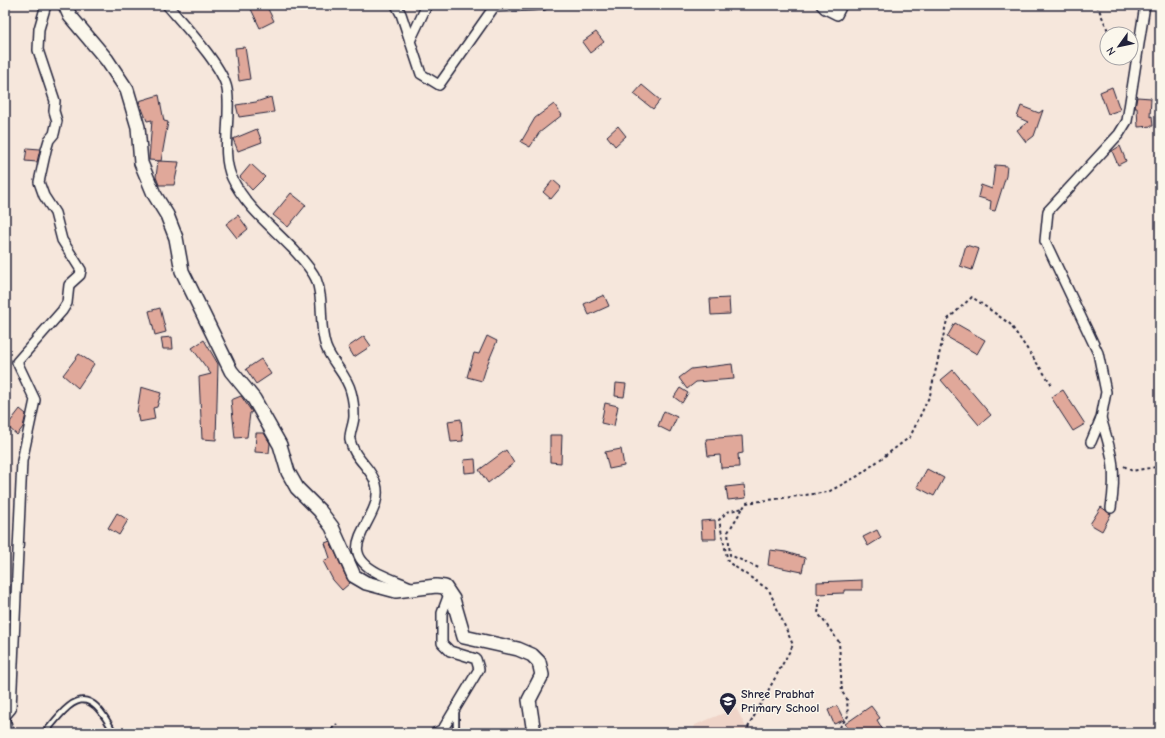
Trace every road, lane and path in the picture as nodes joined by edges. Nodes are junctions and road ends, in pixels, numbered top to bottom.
1 (46, 5) edge
2 (65, 5) edge
3 (167, 5) edge
4 (396, 5) edge
5 (427, 5) edge
6 (543, 5) edge
7 (821, 5) edge
8 (842, 5) edge
9 (1098, 5) edge
10 (1145, 5) edge
11 (1106, 26) edge
12 (410, 41) junction
13 (1052, 385) dead end
14 (1101, 418) junction
15 (1091, 442) dead end
16 (1114, 460) junction
17 (1160, 464) edge
18 (743, 508) junction
19 (1111, 508) dead end
20 (761, 569) dead end
21 (415, 589) junction
22 (449, 594) junction
23 (820, 598) dead end
24 (456, 709) junction
25 (6, 716) edge
26 (337, 724) dead end
27 (11, 733) edge
28 (45, 733) edge
29 (114, 733) edge
30 (327, 733) edge
31 (435, 733) edge
32 (456, 733) edge
33 (534, 733) edge
34 (745, 733) edge
35 (847, 733) edge

1 - 25 street
2 - 21 main road
3 - 21 street
4 - 12 street
5 - 12 street
6 - 12 street
7 - 8 street
9 - 11 path
10 - 14 street
13 - 18 path
14 - 15 street
14 - 16 street
16 - 17 path
16 - 19 street
18 - 20 path
18 - 34 path
21 - 22 main road
22 - 24 street
22 - 33 main road
23 - 35 path
24 - 31 street
24 - 32 lane
25 - 27 lane
26 - 30 path
28 - 29 lane

